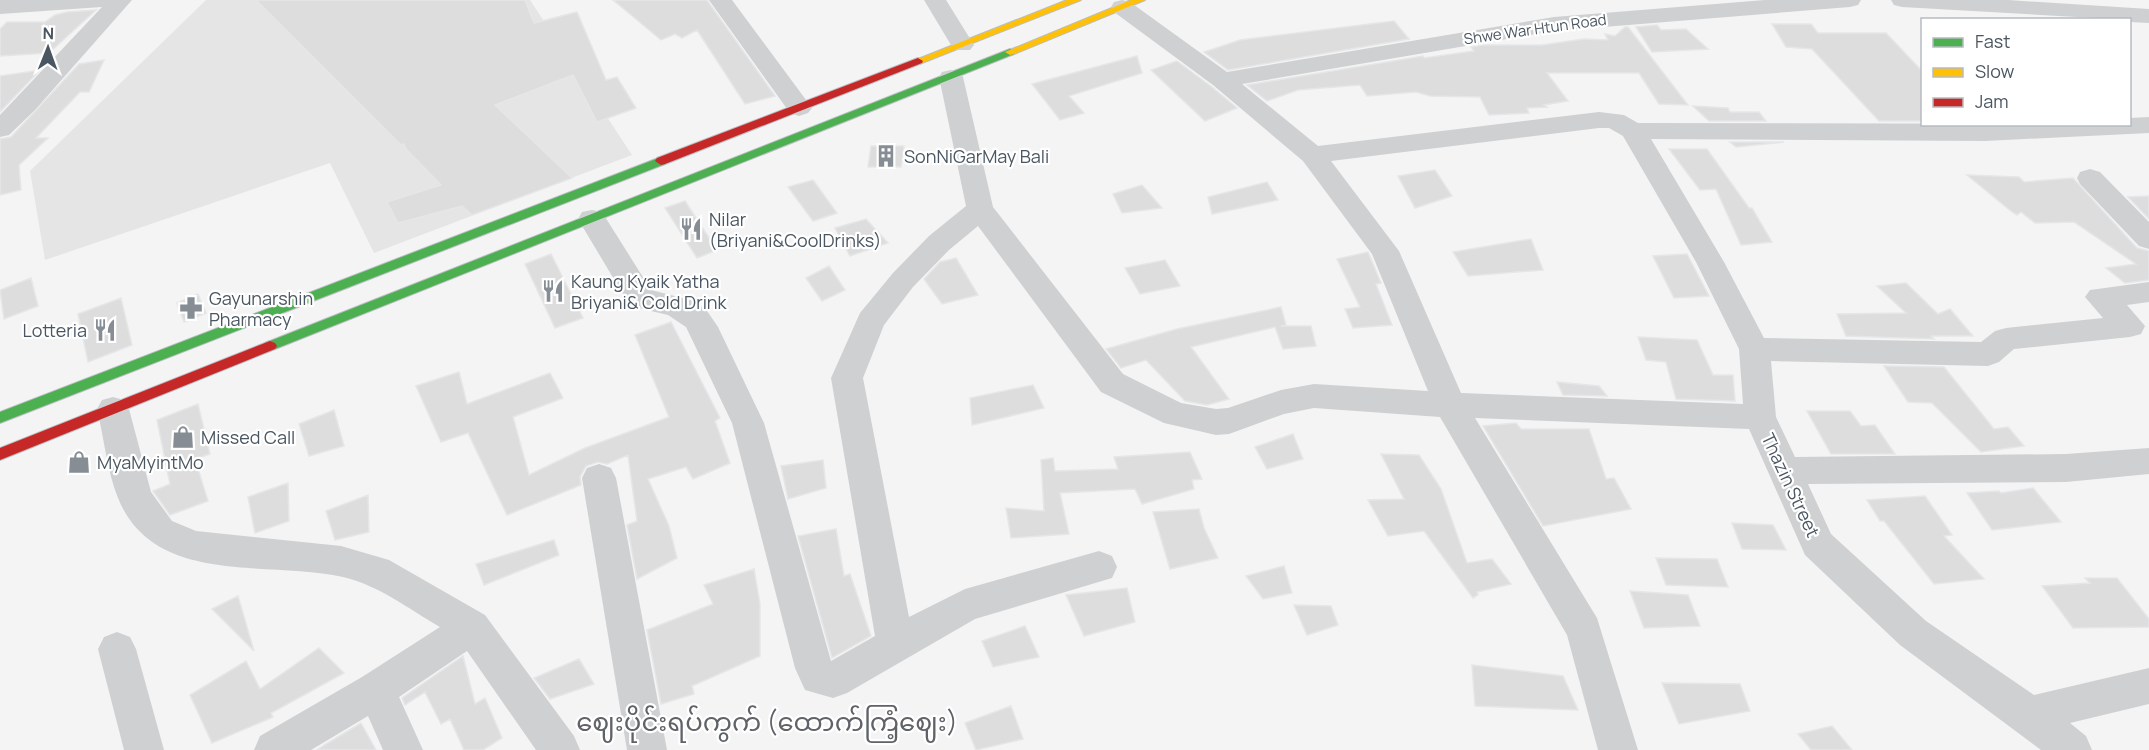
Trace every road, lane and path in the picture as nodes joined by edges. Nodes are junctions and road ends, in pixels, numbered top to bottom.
1 (112, 0) edge
2 (121, 0) edge
3 (720, 0) edge
4 (935, 0) edge
5 (1850, 0) edge
6 (1902, 0) edge
7 (1075, 1) edge
8 (4, 7) edge
9 (1119, 8) edge
10 (2149, 16) edge
11 (962, 45) junction
12 (951, 77) junction
13 (1222, 80) junction
14 (857, 86) junction
15 (876, 106) junction
16 (800, 108) junction
17 (2148, 126) edge
18 (0, 129) edge
19 (1633, 131) junction
20 (1312, 155) junction
21 (620, 177) junction
22 (2090, 178) dead end
23 (634, 202) junction
24 (980, 209) junction
25 (592, 219) junction
26 (2149, 238) edge
27 (2149, 291) edge
28 (331, 306) junction
29 (1754, 349) junction
30 (1450, 405) junction
31 (112, 410) junction
32 (1760, 417) junction
33 (0, 418) edge
34 (0, 425) edge
35 (2, 453) edge
36 (2149, 461) edge
37 (1785, 471) junction
38 (599, 478) dead end
39 (1099, 567) dead end
40 (472, 627) junction
41 (896, 646) junction
42 (117, 649) dead end
43 (2149, 686) edge
44 (376, 690) junction
45 (2029, 715) junction
46 (144, 750) edge
47 (274, 750) edge
48 (403, 750) edge
49 (560, 750) edge
50 (647, 750) edge
51 (1618, 750) edge
52 (2072, 750) edge

1 - 8 street
2 - 18 street
3 - 16 street
4 - 11 street
5 - 13 street, Shwe War Htun Road
6 - 10 street
7 - 9 highway
7 - 11 highway
9 - 12 highway
9 - 13 street
11 - 14 highway
12 - 15 highway
12 - 24 street
13 - 20 street
14 - 15 highway
14 - 16 highway
15 - 23 highway
16 - 21 highway
17 - 19 street
19 - 20 street
19 - 29 street, Thazin Street
20 - 30 street
21 - 23 highway
21 - 28 highway
22 - 26 street
23 - 25 highway
24 - 30 street
24 - 41 street
25 - 28 highway
25 - 41 street
27 - 29 street
28 - 31 highway
28 - 33 highway
29 - 32 street, Thazin Street
30 - 32 street
30 - 51 street
31 - 35 highway
31 - 40 street
32 - 37 street, Thazin Street
34 - 35 highway
36 - 37 street
37 - 45 street, Thazin Street
38 - 50 street
39 - 41 street
40 - 44 street
40 - 49 street
42 - 46 street
43 - 45 street
44 - 47 street
44 - 48 street
45 - 52 street, Thazin Street

